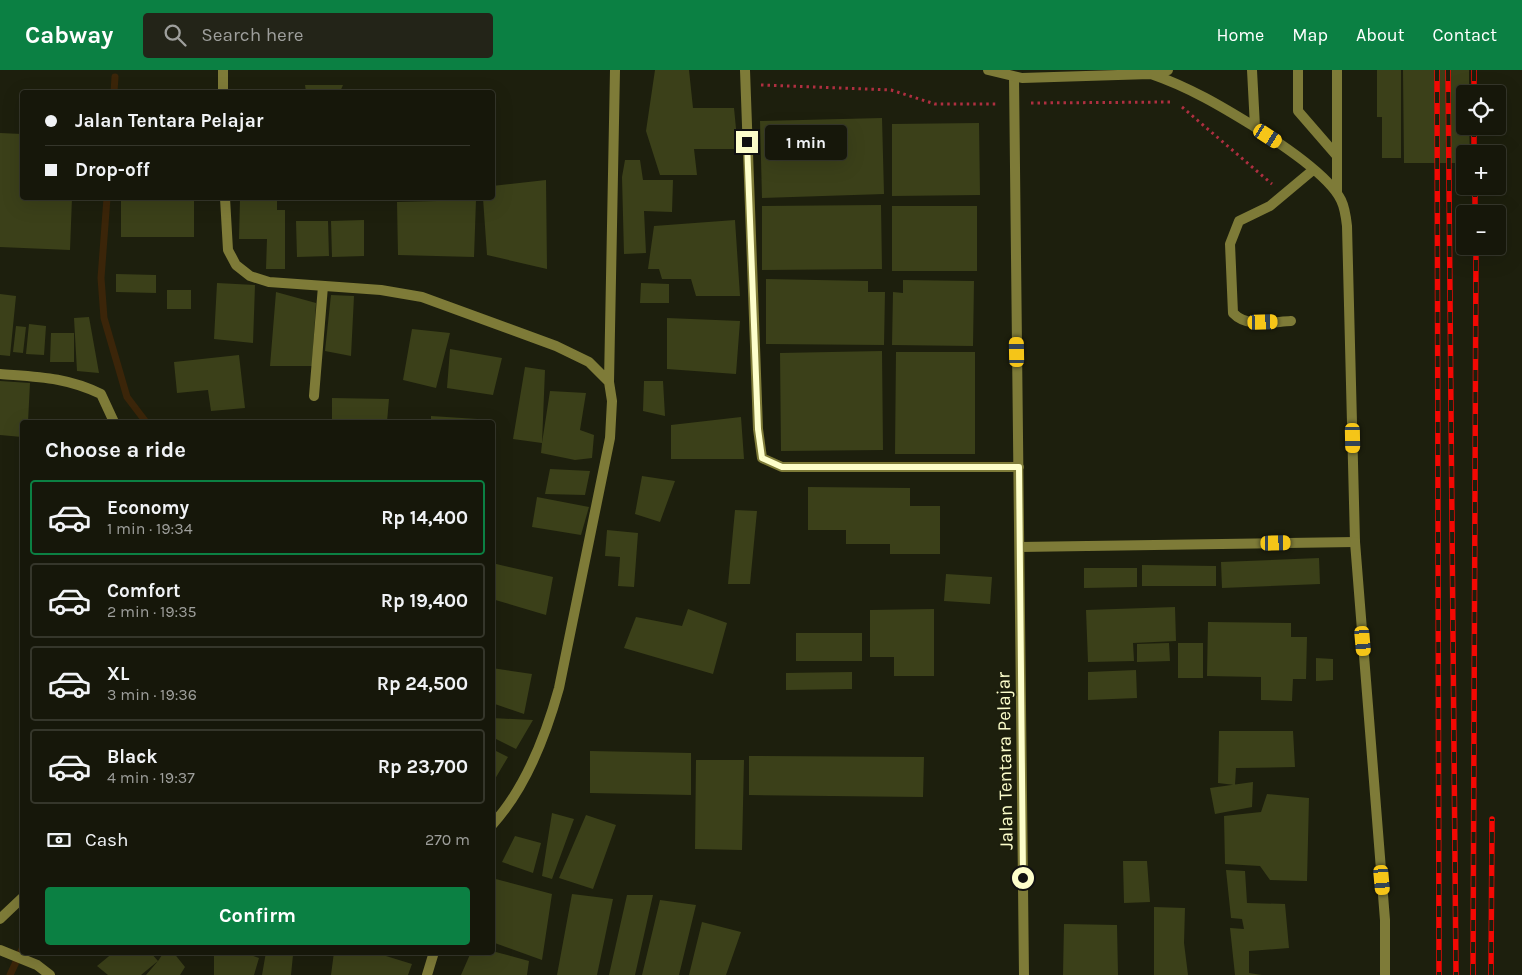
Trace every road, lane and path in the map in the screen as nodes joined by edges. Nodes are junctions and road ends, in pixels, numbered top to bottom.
1 (223, 70) edge
2 (615, 70) edge
3 (745, 70) edge
4 (987, 70) edge
5 (1168, 70) edge
6 (1252, 70) edge
7 (1298, 70) edge
8 (1337, 70) edge
9 (1150, 74) junction
10 (1014, 77) junction
11 (223, 90) edge
12 (1254, 127) junction
13 (1337, 156) junction
14 (1313, 170) junction
15 (1337, 192) junction
16 (225, 200) edge
17 (323, 286) junction
18 (1291, 321) dead end
19 (0, 374) edge
20 (609, 382) junction
21 (314, 396) dead end
22 (113, 420) edge
23 (1019, 467) junction
24 (1355, 542) junction
25 (1020, 547) junction
26 (495, 822) edge
27 (20, 900) edge
28 (0, 918) edge
29 (3, 950) edge
30 (433, 955) edge
31 (50, 975) edge
32 (427, 975) edge
33 (1024, 975) edge
34 (1385, 975) edge

1 - 11 street
2 - 20 street
3 - 23 street
4 - 10 street
5 - 9 street
6 - 12 street
7 - 13 street
8 - 13 street
9 - 10 street
9 - 12 street
10 - 23 street, Jalan Tentara Pelajar
12 - 14 street
13 - 15 street
14 - 15 street
14 - 18 street
15 - 24 street
16 - 17 street
17 - 20 street
17 - 21 street
19 - 22 street
20 - 26 street
23 - 25 street, Jalan Tentara Pelajar
24 - 25 street
24 - 34 street
25 - 33 street, Jalan Tentara Pelajar
27 - 28 street
29 - 31 street
30 - 32 street

